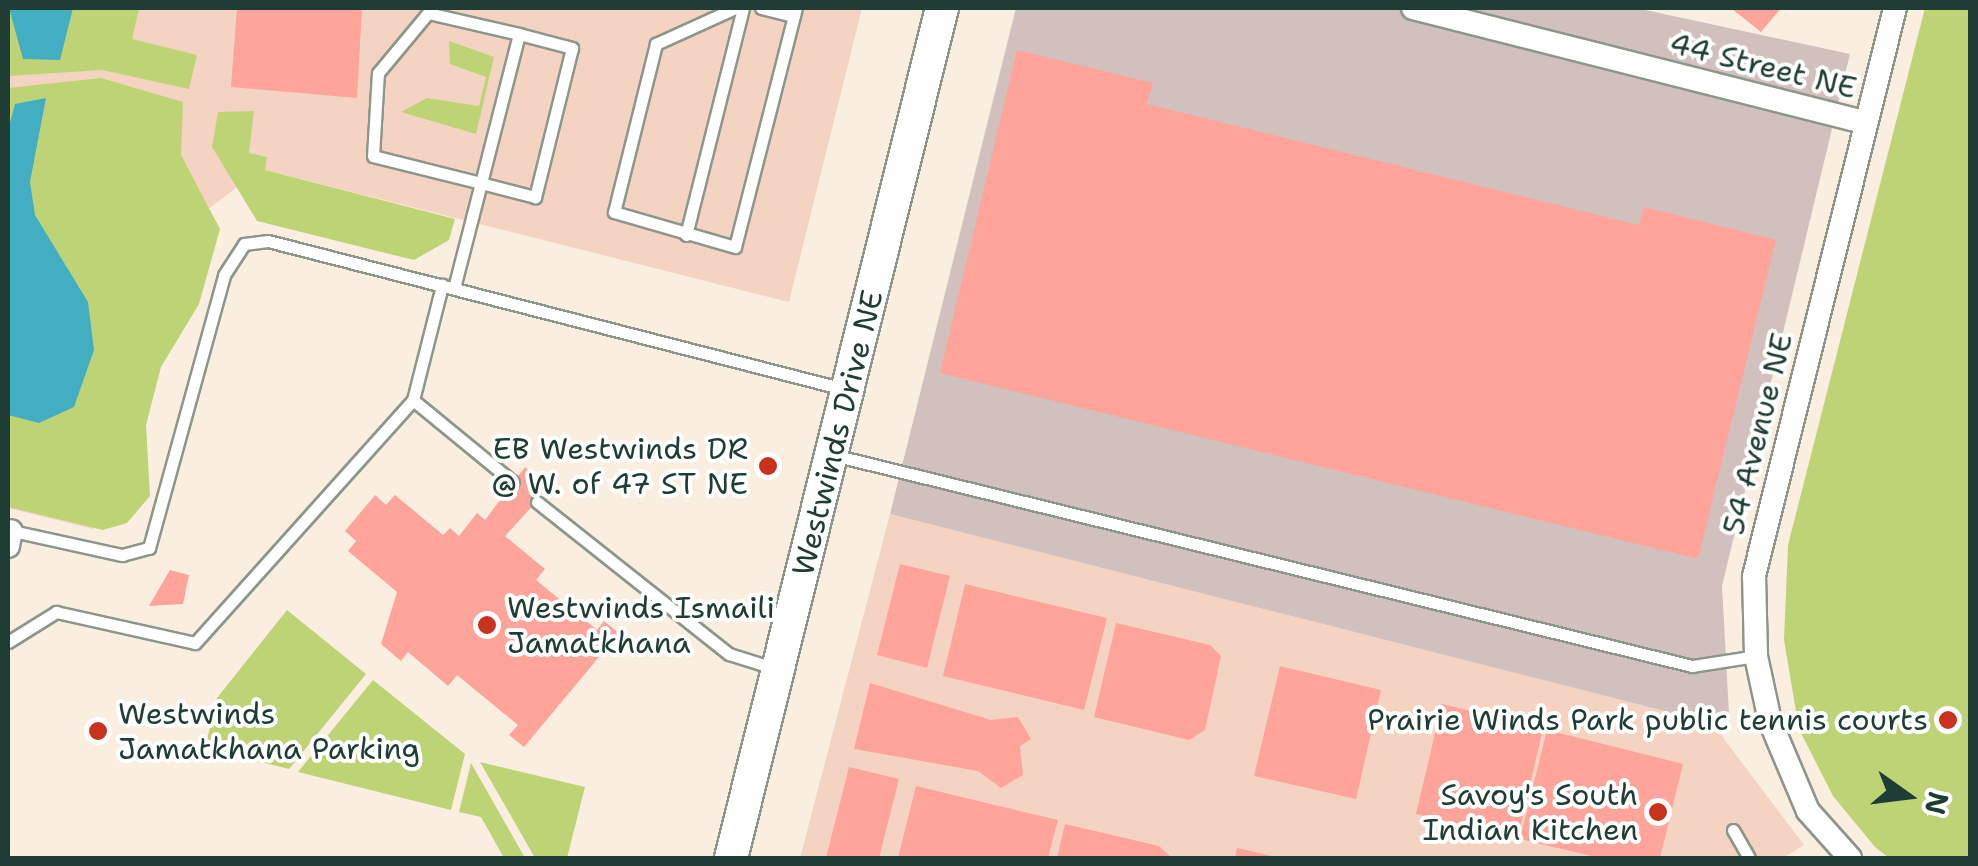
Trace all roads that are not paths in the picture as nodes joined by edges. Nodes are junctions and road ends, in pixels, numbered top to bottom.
1 (735, 8) edge
2 (743, 8) edge
3 (761, 8) edge
4 (942, 8) edge
5 (1413, 8) edge
6 (1895, 8) edge
7 (795, 12) edge
8 (518, 34) junction
9 (1866, 123) junction
10 (480, 183) junction
11 (686, 235) junction
12 (448, 286) junction
13 (848, 390) junction
14 (413, 400) junction
15 (833, 455) junction
16 (513, 482) dead end
17 (537, 502) dead end
18 (9, 536) edge
19 (8, 642) edge
20 (1756, 656) junction
21 (780, 669) junction
22 (1733, 830) dead end
23 (731, 858) edge
24 (1749, 858) edge
25 (1850, 858) edge

1 - 11 lane
2 - 11 lane
3 - 7 lane
4 - 13 street, Westwinds Drive NE
5 - 9 street, 44 Street NE
6 - 9 street, 54 Avenue NE
7 - 11 lane
8 - 10 lane
8 - 10 lane
8 - 10 lane
9 - 20 street, 54 Avenue NE
10 - 12 lane
12 - 13 lane
12 - 14 lane
12 - 18 lane
13 - 15 street, Westwinds Drive NE
14 - 16 lane
14 - 19 lane
15 - 20 lane
15 - 21 street, Westwinds Drive NE
17 - 21 lane
20 - 25 street, 54 Avenue NE
21 - 23 street, Westwinds Drive NE
22 - 24 lane

